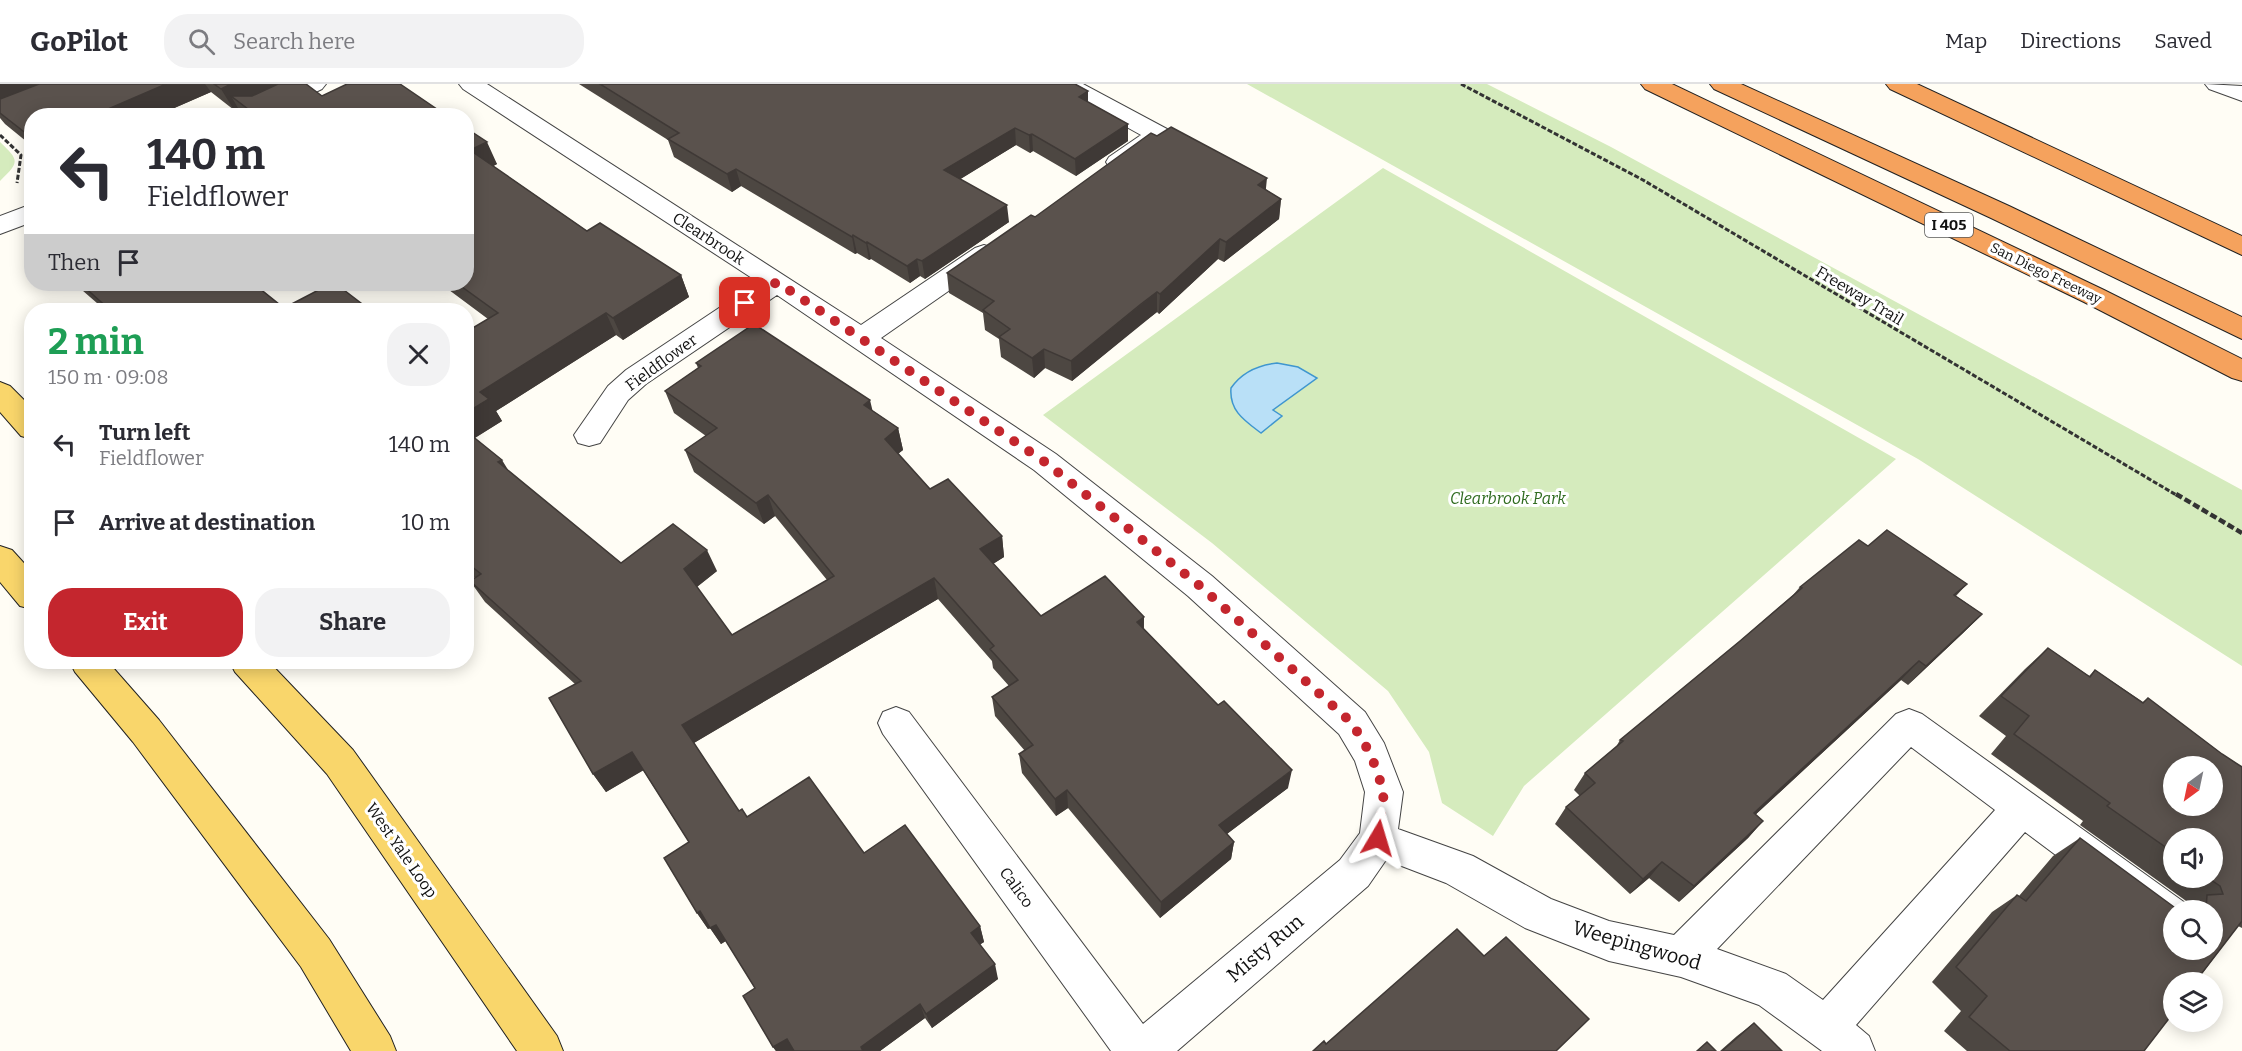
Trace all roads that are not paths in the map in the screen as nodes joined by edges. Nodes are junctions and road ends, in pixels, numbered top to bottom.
1 (314, 84) edge
2 (1066, 84) edge
3 (1653, 84) edge
4 (1722, 84) edge
5 (1898, 84) edge
6 (2217, 84) edge
7 (481, 86) edge
8 (2242, 94) edge
9 (262, 108) edge
10 (1098, 175) edge
11 (24, 216) edge
12 (0, 226) edge
13 (1000, 243) edge
14 (2242, 246) edge
15 (777, 282) junction
16 (2242, 330) edge
17 (862, 338) junction
18 (2242, 371) edge
19 (0, 393) edge
20 (24, 419) edge
21 (588, 435) dead end
22 (0, 559) edge
23 (24, 587) edge
24 (93, 669) edge
25 (254, 669) edge
26 (896, 723) dead end
27 (2022, 808) junction
28 (1378, 838) junction
29 (2163, 911) edge
30 (1681, 957) junction
31 (1840, 1039) edge
32 (375, 1051) edge
33 (542, 1051) edge
34 (1137, 1051) edge
35 (1144, 1051) edge

1 - 9 street
2 - 10 street
3 - 18 highway, San Diego Freeway / I 405
4 - 16 highway
5 - 14 highway
6 - 8 street
7 - 15 street, Clearbrook
11 - 12 street
13 - 17 street
15 - 17 street, Clearbrook
15 - 21 street, Fieldflower
17 - 28 street, Clearbrook
19 - 20 main road
22 - 23 main road
24 - 32 main road
25 - 33 main road, West Yale Loop
26 - 34 street, Calico
27 - 29 street
27 - 30 street
27 - 31 street
28 - 30 street, Weepingwood
28 - 35 street, Misty Run
30 - 31 street, Weepingwood

